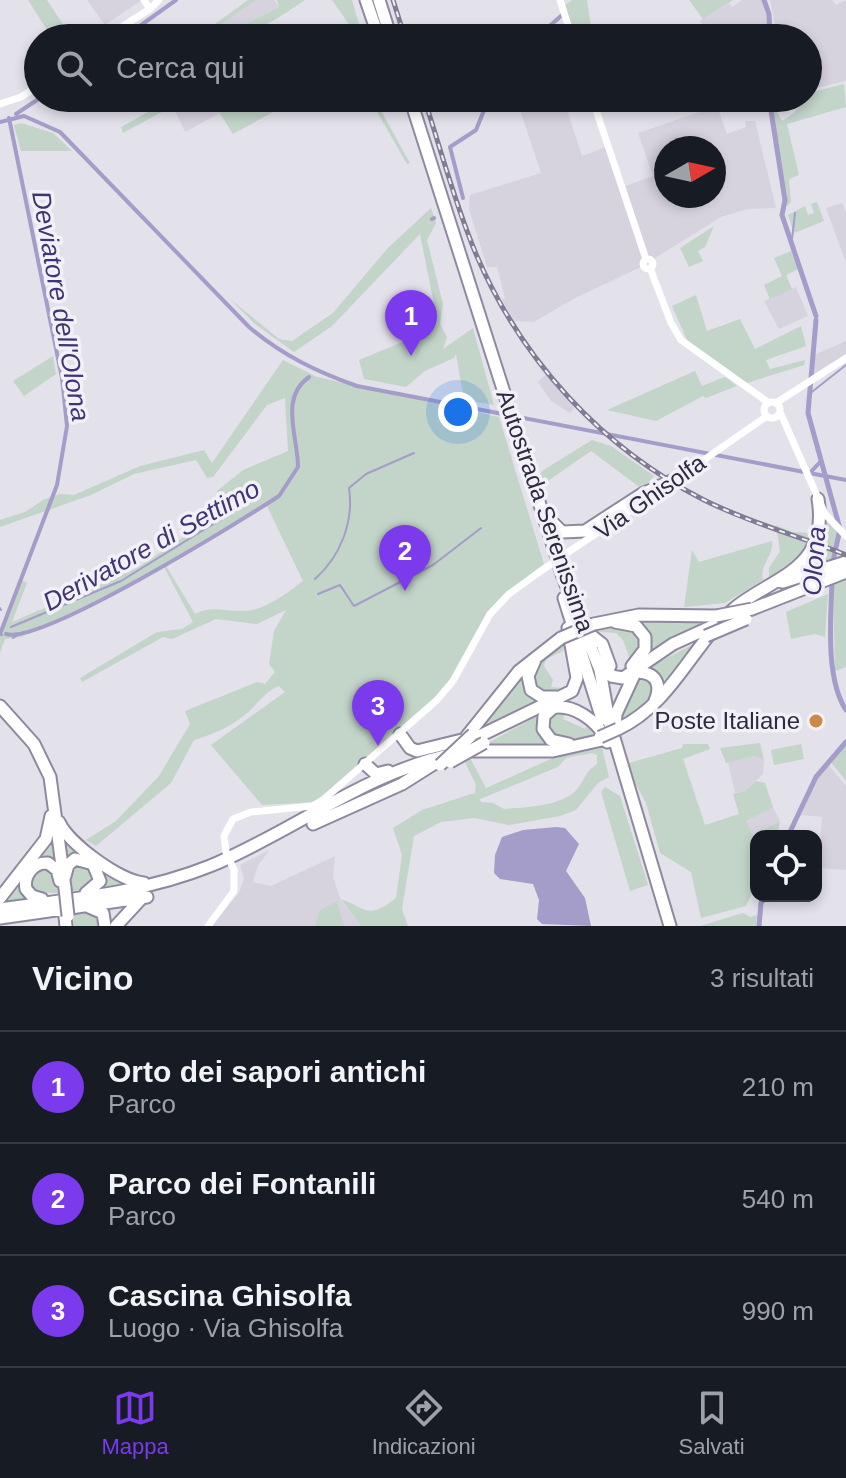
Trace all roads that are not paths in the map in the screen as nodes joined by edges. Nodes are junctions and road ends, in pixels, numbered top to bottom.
1 (159, 0) edge
2 (366, 0) edge
3 (372, 0) edge
4 (379, 0) edge
5 (560, 0) edge
6 (146, 4) edge
7 (124, 24) edge
8 (376, 24) edge
9 (378, 24) edge
10 (387, 24) edge
11 (568, 24) edge
12 (24, 95) edge
13 (0, 104) edge
14 (409, 112) edge
15 (597, 112) edge
16 (846, 358) edge
17 (771, 411) junction
18 (508, 414) junction
19 (528, 466) junction
20 (680, 477) junction
21 (818, 499) junction
22 (842, 533) edge
23 (837, 567) edge
24 (767, 585) junction
25 (560, 588) junction
26 (749, 614) junction
27 (722, 616) junction
28 (689, 617) junction
29 (615, 622) junction
30 (592, 627) junction
31 (564, 640) junction
32 (596, 641) junction
33 (535, 660) junction
34 (638, 672) junction
35 (569, 694) junction
36 (555, 702) junction
37 (0, 708) edge
38 (651, 708) junction
39 (569, 709) junction
40 (619, 731) junction
41 (400, 734) junction
42 (470, 735) junction
43 (601, 739) junction
44 (571, 744) junction
45 (454, 748) junction
46 (618, 759) junction
47 (442, 763) junction
48 (365, 764) junction
49 (389, 771) junction
50 (53, 803) junction
51 (357, 805) junction
52 (325, 810) junction
53 (185, 875) junction
54 (144, 883) junction
55 (166, 887) junction
56 (63, 889) junction
57 (86, 893) junction
58 (147, 897) junction
59 (0, 898) edge
60 (42, 899) junction
61 (88, 907) junction
62 (44, 913) junction
63 (0, 914) edge
64 (68, 923) edge
65 (6, 926) edge
66 (30, 926) edge
67 (105, 926) edge
68 (116, 926) edge
69 (208, 926) edge
70 (668, 926) edge

1 - 6 street
2 - 8 highway
3 - 9 highway
4 - 10 highway
5 - 11 street
6 - 7 street
12 - 13 street
14 - 18 highway, Autostrada Serenissima
15 - 17 street
16 - 17 street, Via Ghisolfa
17 - 20 street, Via Ghisolfa
17 - 21 street
18 - 19 highway, Autostrada Serenissima
18 - 25 highway, Autostrada Serenissima
19 - 20 highway
19 - 30 highway, Autostrada Serenissima
20 - 41 street, Via Ghisolfa, bridge
21 - 22 street
21 - 24 highway
23 - 24 highway
23 - 26 highway
23 - 40 highway
24 - 27 highway
25 - 31 highway
25 - 46 highway, Autostrada Serenissima
26 - 27 highway, bridge
26 - 34 highway, bridge
27 - 28 highway
27 - 32 highway
27 - 38 highway
28 - 29 highway
28 - 30 highway
29 - 30 highway
29 - 32 highway
30 - 31 highway, bridge
30 - 32 highway
30 - 46 highway, Autostrada Serenissima
31 - 33 highway
31 - 35 highway
31 - 36 highway
31 - 42 highway
33 - 36 highway
33 - 42 highway
34 - 38 highway
34 - 46 highway
35 - 39 highway
35 - 45 highway
36 - 39 highway
36 - 41 highway
36 - 44 highway
36 - 47 highway, bridge
37 - 50 highway
38 - 40 highway
39 - 46 highway
40 - 43 highway, bridge
41 - 48 street, Via Ghisolfa
42 - 47 highway, bridge
43 - 44 highway
43 - 52 highway
44 - 45 highway
45 - 49 highway
46 - 70 highway, Autostrada Serenissima
47 - 51 highway
47 - 51 highway
48 - 49 highway
48 - 69 street, Via Ghisolfa, bridge
49 - 52 highway
50 - 54 highway
50 - 56 highway
50 - 59 highway
51 - 55 highway
52 - 53 highway
53 - 54 highway
53 - 63 highway
54 - 57 highway
55 - 58 highway
55 - 63 highway
56 - 57 highway
56 - 60 highway
56 - 64 highway, bridge
57 - 60 highway
58 - 61 highway
58 - 68 highway
60 - 63 highway
61 - 62 highway
61 - 67 highway
62 - 63 highway
62 - 66 highway
63 - 65 highway

